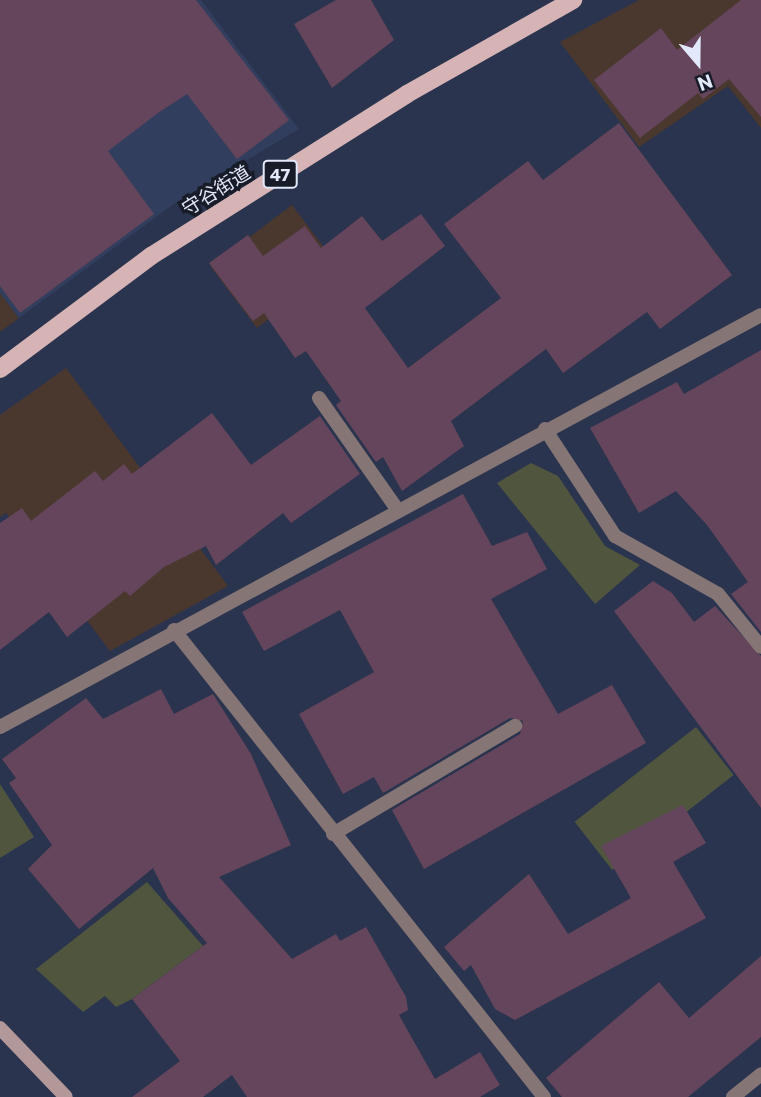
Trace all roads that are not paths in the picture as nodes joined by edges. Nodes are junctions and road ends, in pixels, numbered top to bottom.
1 (573, 0) edge
2 (761, 315) edge
3 (0, 369) edge
4 (319, 398) dead end
5 (545, 429) junction
6 (397, 509) junction
7 (174, 630) junction
8 (761, 647) edge
9 (515, 726) dead end
10 (0, 727) edge
11 (333, 834) junction
12 (0, 1028) edge
13 (761, 1074) edge
14 (66, 1097) edge
15 (544, 1097) edge
16 (733, 1097) edge

1 - 3 main road, 守谷街道 / 47
2 - 5 street
4 - 6 street
5 - 6 street
5 - 8 street
6 - 7 street
7 - 10 street
7 - 11 street
9 - 11 street
11 - 15 street
12 - 14 street
13 - 16 street

